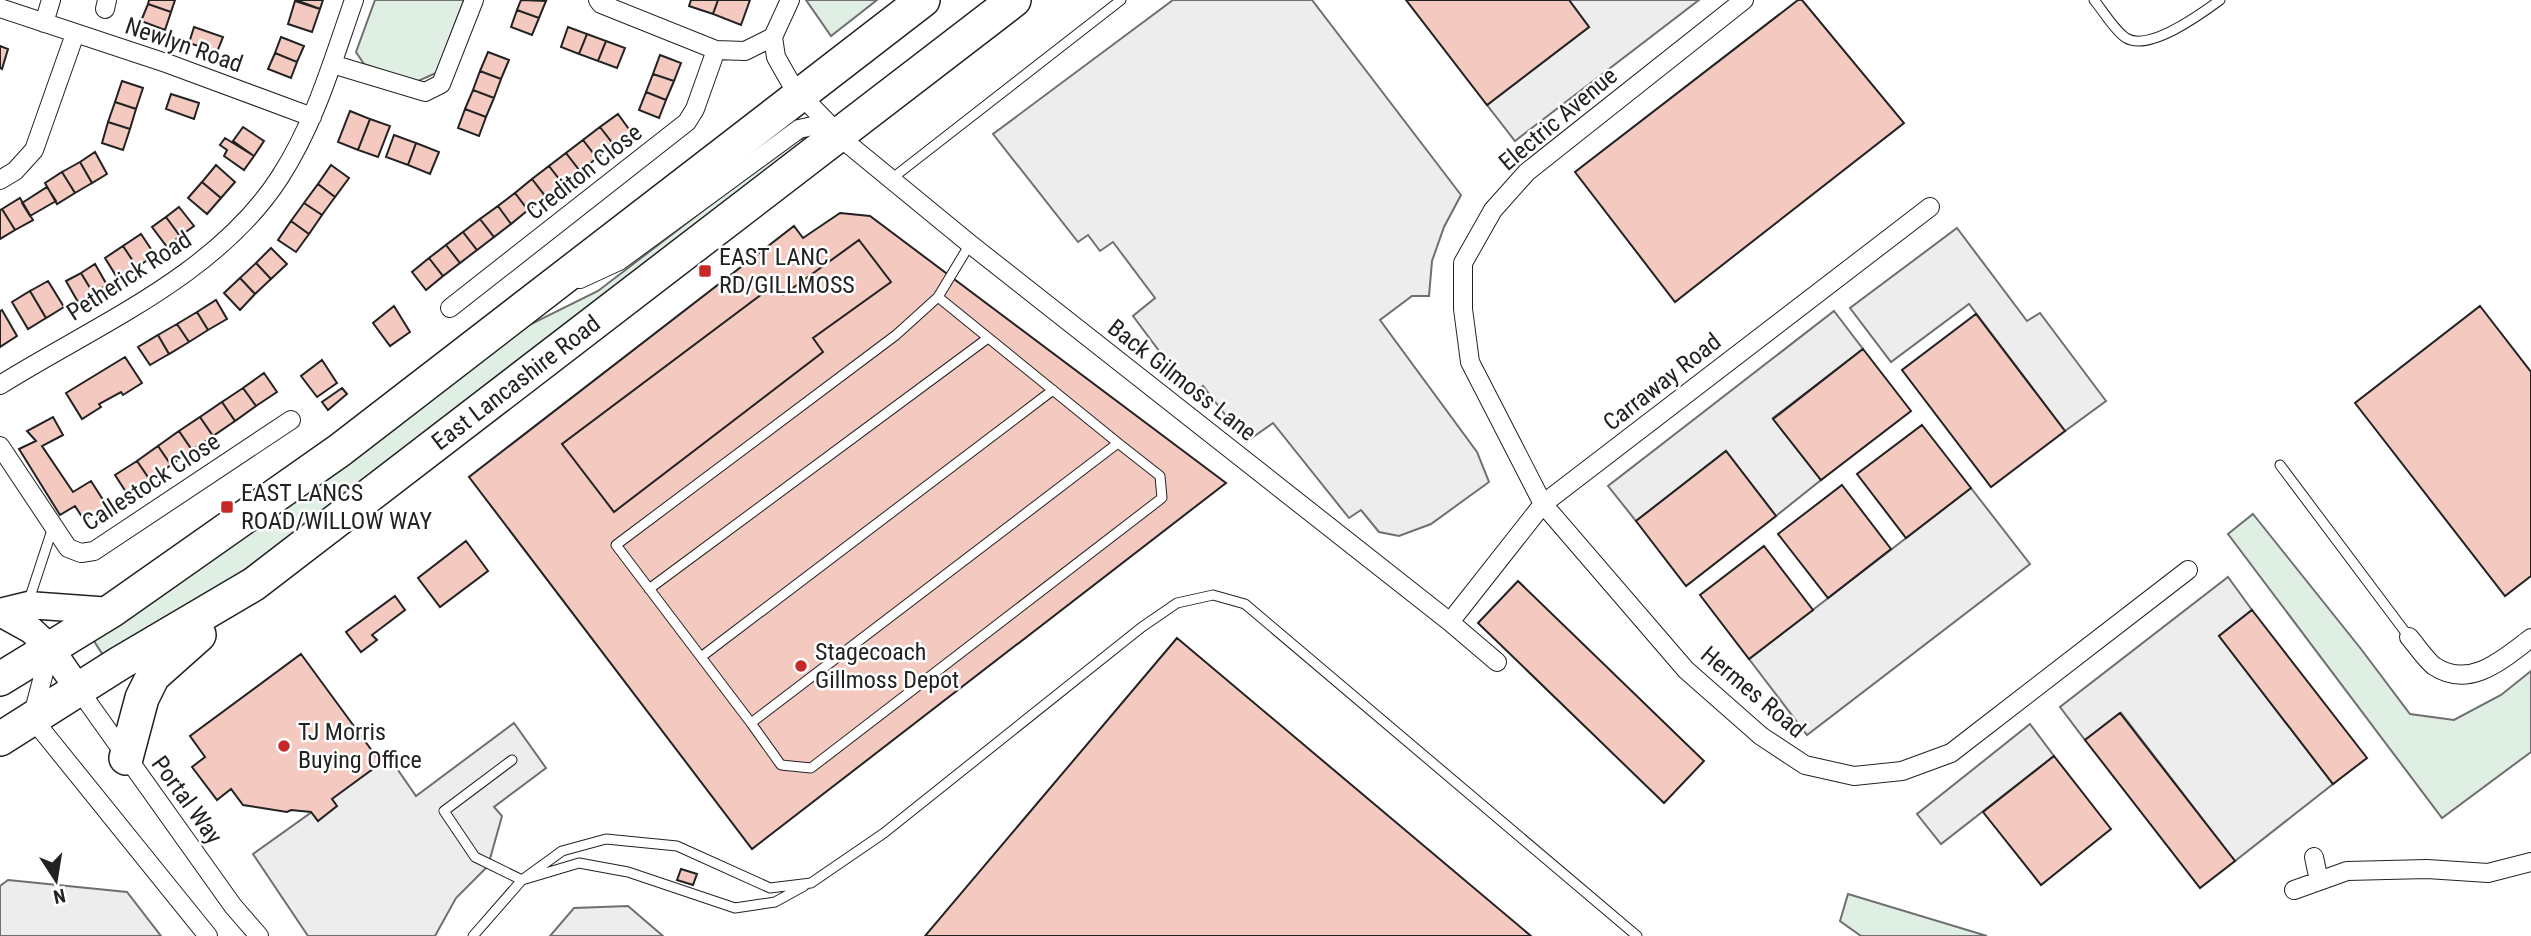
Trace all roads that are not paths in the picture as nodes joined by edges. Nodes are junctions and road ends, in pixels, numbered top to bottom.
1 (51, 0) edge
2 (354, 0) edge
3 (474, 0) edge
4 (598, 0) edge
5 (790, 0) edge
6 (923, 0) edge
7 (1014, 0) edge
8 (1121, 0) edge
9 (1744, 0) edge
10 (2094, 0) edge
11 (2220, 0) edge
12 (0, 8) edge
13 (44, 23) junction
14 (75, 34) junction
15 (773, 37) junction
16 (716, 50) junction
17 (332, 64) junction
18 (801, 95) junction
19 (312, 117) junction
20 (838, 134) junction
21 (0, 180) edge
22 (890, 180) junction
23 (1930, 207) dead end
24 (970, 244) junction
25 (938, 297) junction
26 (536, 299) junction
27 (450, 308) dead end
28 (988, 338) junction
29 (0, 385) edge
30 (1053, 390) junction
31 (291, 421) dead end
32 (1118, 443) junction
33 (0, 446) edge
34 (2280, 465) dead end
35 (1543, 504) junction
36 (53, 527) junction
37 (2188, 570) dead end
38 (254, 584) junction
39 (649, 589) junction
40 (28, 605) junction
41 (111, 611) junction
42 (0, 612) edge
43 (1450, 622) junction
44 (2409, 637) joint
45 (2531, 638) edge
46 (50, 648) junction
47 (701, 657) junction
48 (1497, 663) dead end
49 (0, 678) edge
50 (79, 690) junction
51 (32, 718) junction
52 (751, 723) junction
53 (0, 738) edge
54 (126, 758) junction
55 (512, 760) dead end
56 (2314, 857) dead end
57 (2531, 862) edge
58 (522, 880) junction
59 (2319, 881) junction
60 (811, 883) junction
61 (2294, 890) dead end
62 (208, 936) edge
63 (259, 936) edge
64 (473, 936) edge
65 (1637, 936) edge

1 - 13 street
2 - 17 street, Petherick Road
3 - 17 street
4 - 16 street
5 - 15 street
6 - 18 highway
7 - 20 highway, East Lancashire Road
8 - 22 lane
9 - 35 street, Electric Avenue
10 - 11 lane
12 - 13 street, Newlyn Road
13 - 14 street, Newlyn Road
14 - 19 street, Newlyn Road
14 - 21 street
15 - 16 street
15 - 18 street, Back Gilmoss Lane
16 - 27 street, Crediton Close
17 - 19 street, Petherick Road
18 - 20 street, Back Gilmoss Lane
18 - 26 highway
19 - 29 street, Petherick Road
20 - 22 street, Back Gilmoss Lane
20 - 26 street
20 - 38 highway, East Lancashire Road
22 - 24 street, Back Gilmoss Lane
23 - 35 street, Carraway Road
24 - 25 lane
24 - 43 street, Back Gilmoss Lane
25 - 28 lane
25 - 39 lane
26 - 41 highway
28 - 30 lane
28 - 39 lane
30 - 32 lane
30 - 47 lane
31 - 36 street, Callestock Close
32 - 52 lane
32 - 52 lane
33 - 36 street, Callestock Close
34 - 44 lane
35 - 37 street, Hermes Road
35 - 43 street, Carraway Road
36 - 40 lane
38 - 50 highway, East Lancashire Road
38 - 54 highway
39 - 47 lane
40 - 41 street
40 - 42 street
41 - 46 highway
42 - 46 street
43 - 48 street, Back Gilmoss Lane
44 - 45 street
46 - 49 highway
46 - 50 street
46 - 51 street
47 - 52 lane
50 - 51 highway, East Lancashire Road
50 - 54 street, Portal Way
51 - 53 highway, East Lancashire Road
51 - 62 street
54 - 63 street, Portal Way
55 - 58 lane
56 - 59 street
57 - 59 street
58 - 60 lane
58 - 60 lane
58 - 64 lane
59 - 61 street
60 - 65 lane

